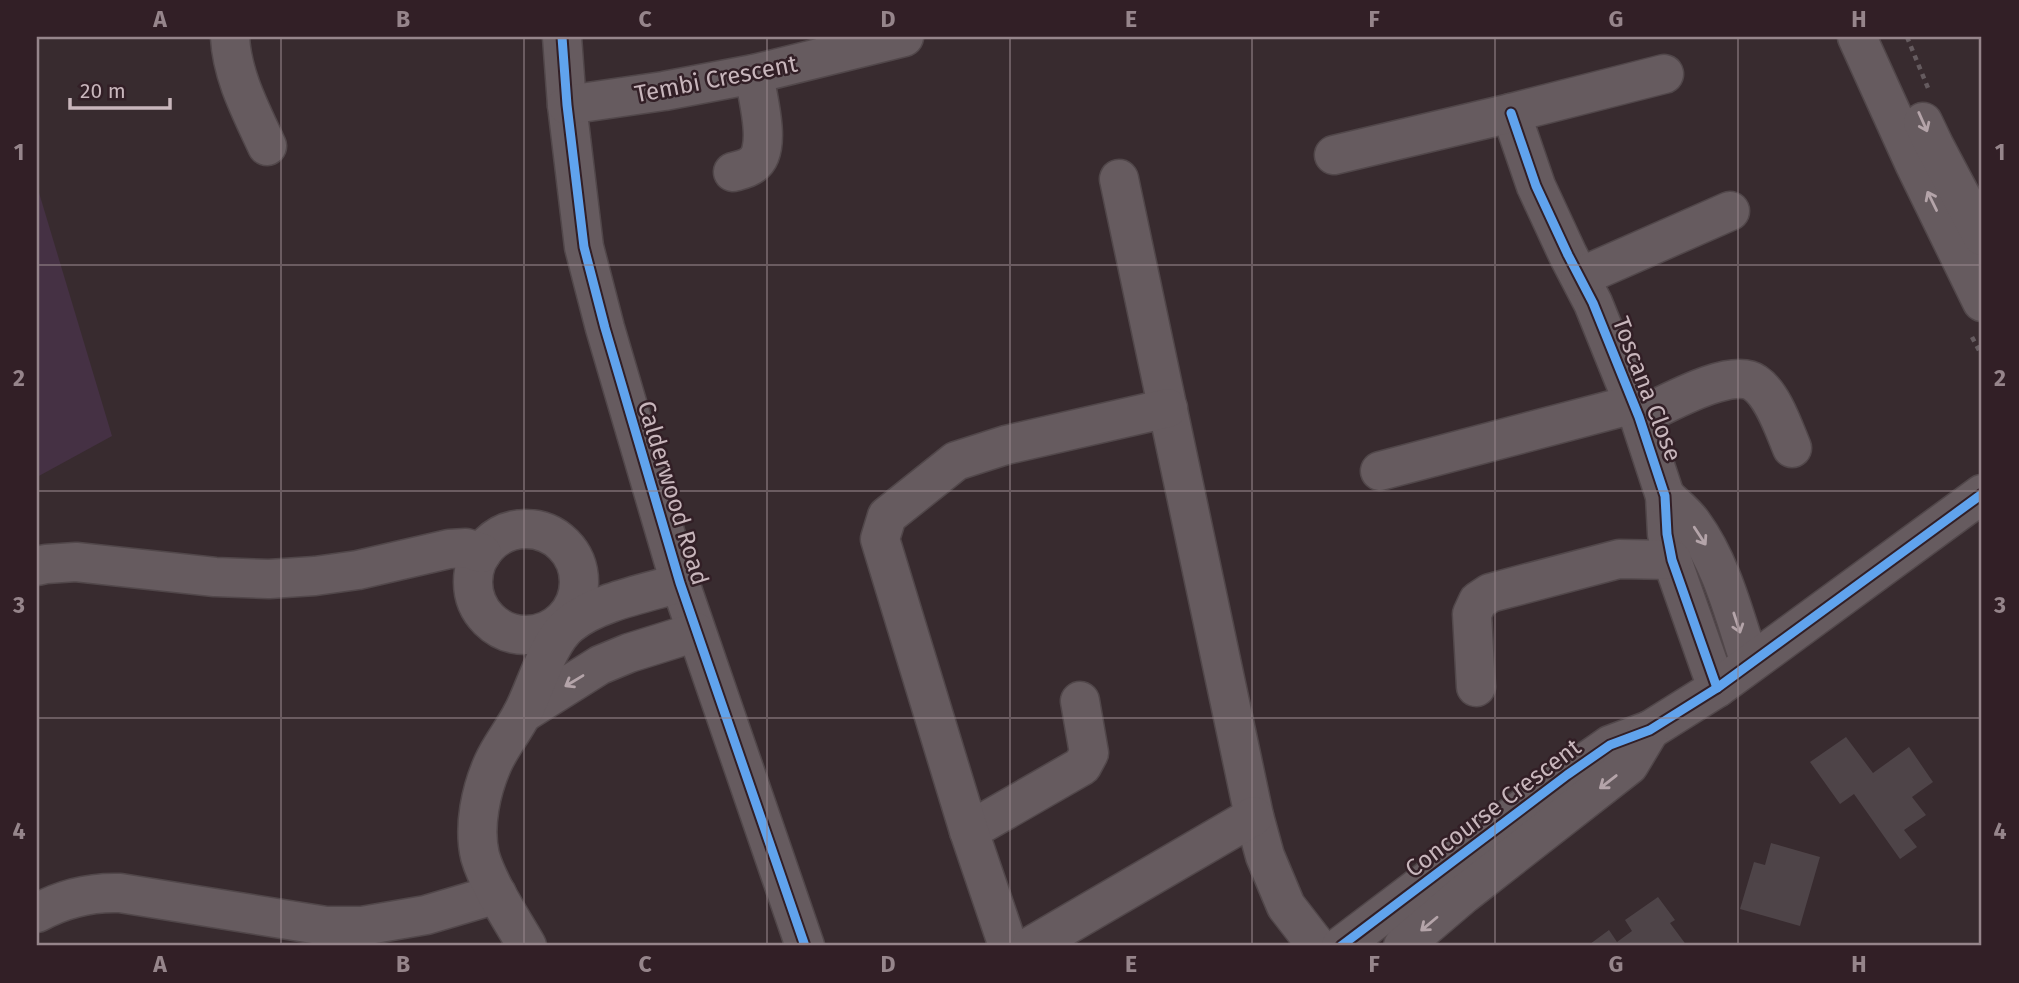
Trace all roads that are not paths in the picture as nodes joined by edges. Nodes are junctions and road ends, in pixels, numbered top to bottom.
1 (230, 37) edge
2 (562, 37) edge
3 (904, 37) edge
4 (1857, 37) edge
5 (1886, 37) edge
6 (754, 74) junction
7 (1664, 74) dead end
8 (567, 105) junction
9 (1511, 113) junction
10 (267, 146) dead end
11 (1334, 155) dead end
12 (733, 172) dead end
13 (1119, 180) dead end
14 (1730, 211) dead end
15 (1982, 236) edge
16 (1580, 277) junction
17 (1982, 302) edge
18 (1168, 408) junction
19 (1637, 410) junction
20 (1792, 448) dead end
21 (1380, 471) dead end
22 (1982, 494) edge
23 (1665, 496) junction
24 (482, 553) junction
25 (1672, 560) junction
26 (37, 566) edge
27 (680, 583) junction
28 (565, 623) junction
29 (696, 632) junction
30 (1750, 663) junction
31 (1476, 687) dead end
32 (1717, 688) junction
33 (1080, 701) dead end
34 (522, 714) junction
35 (1650, 730) junction
36 (1254, 816) junction
37 (969, 831) junction
38 (496, 894) junction
39 (37, 913) edge
40 (527, 946) edge
41 (805, 946) edge
42 (1008, 946) edge
43 (1031, 946) edge
44 (1317, 946) edge
45 (1341, 946) edge
46 (1403, 946) edge

1 - 10 street
2 - 8 street, Calderwood Road
3 - 6 street, Tembi Crescent
17 -> 4 street
5 -> 15 street
6 - 8 street, Tembi Crescent
6 - 12 street
7 - 9 street
8 - 27 street, Calderwood Road
9 - 11 street
9 - 16 street, Toscana Close
13 - 18 street
14 - 16 street
16 - 19 street, Toscana Close
18 - 36 street
18 - 37 street
19 - 20 street
19 - 21 street
19 - 23 street, Toscana Close
22 - 30 street, Concourse Crescent
23 - 25 street, Toscana Close
23 -> 30 street, Toscana Close
24 - 26 street
24 - 28 street
24 - 28 street
25 - 31 street
25 - 32 street, Toscana Close
27 - 28 street
27 - 29 street, Calderwood Road
28 - 34 street
29 -> 34 street
29 - 41 street, Calderwood Road
30 - 32 street, Concourse Crescent
32 - 35 street, Concourse Crescent
33 - 37 street
34 - 38 street
35 - 45 street, Concourse Crescent
35 -> 46 street, Concourse Crescent
36 - 43 street
36 - 44 street
37 - 42 street
38 - 39 street
38 - 40 street

